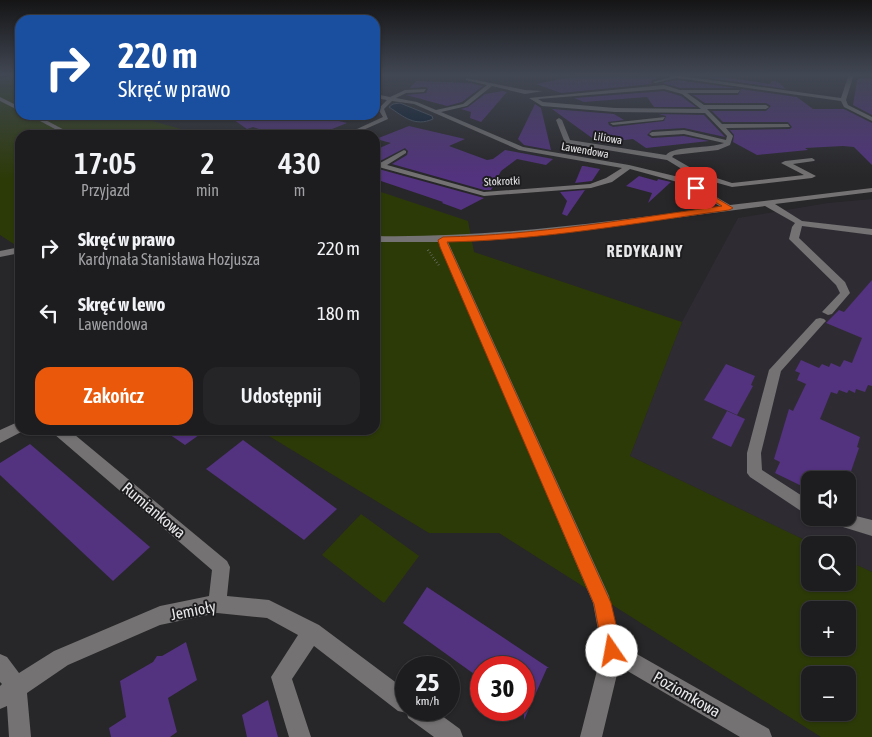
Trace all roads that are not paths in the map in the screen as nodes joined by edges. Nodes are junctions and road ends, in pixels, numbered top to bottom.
1 (382, 108) edge
2 (428, 108) edge
3 (451, 108) edge
4 (595, 108) edge
5 (741, 108) edge
6 (851, 108) edge
7 (655, 109) junction
8 (703, 109) junction
9 (436, 112) junction
10 (663, 118) junction
11 (872, 119) edge
12 (42, 120) edge
13 (559, 120) dead end
14 (670, 121) dead end
15 (613, 123) dead end
16 (676, 125) dead end
17 (720, 126) junction
18 (788, 126) dead end
19 (61, 130) edge
20 (358, 130) edge
21 (684, 132) junction
22 (652, 134) dead end
23 (728, 142) junction
24 (404, 152) dead end
25 (668, 158) junction
26 (812, 160) dead end
27 (380, 164) edge
28 (380, 166) edge
29 (629, 168) junction
30 (695, 174) junction
31 (684, 181) junction
32 (872, 190) edge
33 (767, 203) junction
34 (729, 208) junction
35 (800, 223) junction
36 (871, 231) edge
37 (380, 238) edge
38 (443, 240) junction
39 (15, 251) edge
40 (0, 254) edge
41 (15, 429) edge
42 (65, 435) edge
43 (0, 437) edge
44 (801, 504) edge
45 (856, 524) edge
46 (872, 528) edge
47 (217, 604) junction
48 (312, 632) junction
49 (612, 651) junction
50 (0, 664) edge
51 (8, 692) edge
52 (395, 695) edge
53 (431, 721) edge
54 (20, 737) edge
55 (300, 737) edge
56 (452, 737) edge
57 (591, 737) edge
58 (761, 737) edge

1 - 20 street
2 - 9 street, Lawendowa
3 - 9 street
4 - 7 street, Liliowa
5 - 8 street, Liliowa
6 - 11 street
7 - 8 street, Liliowa
7 - 10 street, Liliowa
8 - 17 street
9 - 29 street, Lawendowa
10 - 14 street, Liliowa
10 - 15 street, Liliowa
12 - 19 street
13 - 25 street, Liliowa
16 - 21 street
17 - 18 street
17 - 23 street
21 - 22 street
21 - 23 street
23 - 25 street, Liliowa
24 - 27 street
25 - 30 street, Liliowa
26 - 30 street, Liliowa
28 - 29 street, Stokrotki
29 - 31 street, Lawendowa
30 - 31 street
31 - 34 street, Lawendowa
32 - 33 street
33 - 34 street
33 - 35 street
34 - 38 street
35 - 36 street
35 - 44 street
37 - 38 street
38 - 49 street
39 - 40 street
41 - 43 street
42 - 47 street, Rumiankowa
45 - 46 street
47 - 48 street, Jemioły
47 - 51 street, Jemioły
48 - 52 street, Jemioły
48 - 55 street
49 - 57 street
49 - 58 street, Poziomkowa
50 - 51 street
51 - 54 street
53 - 56 street

